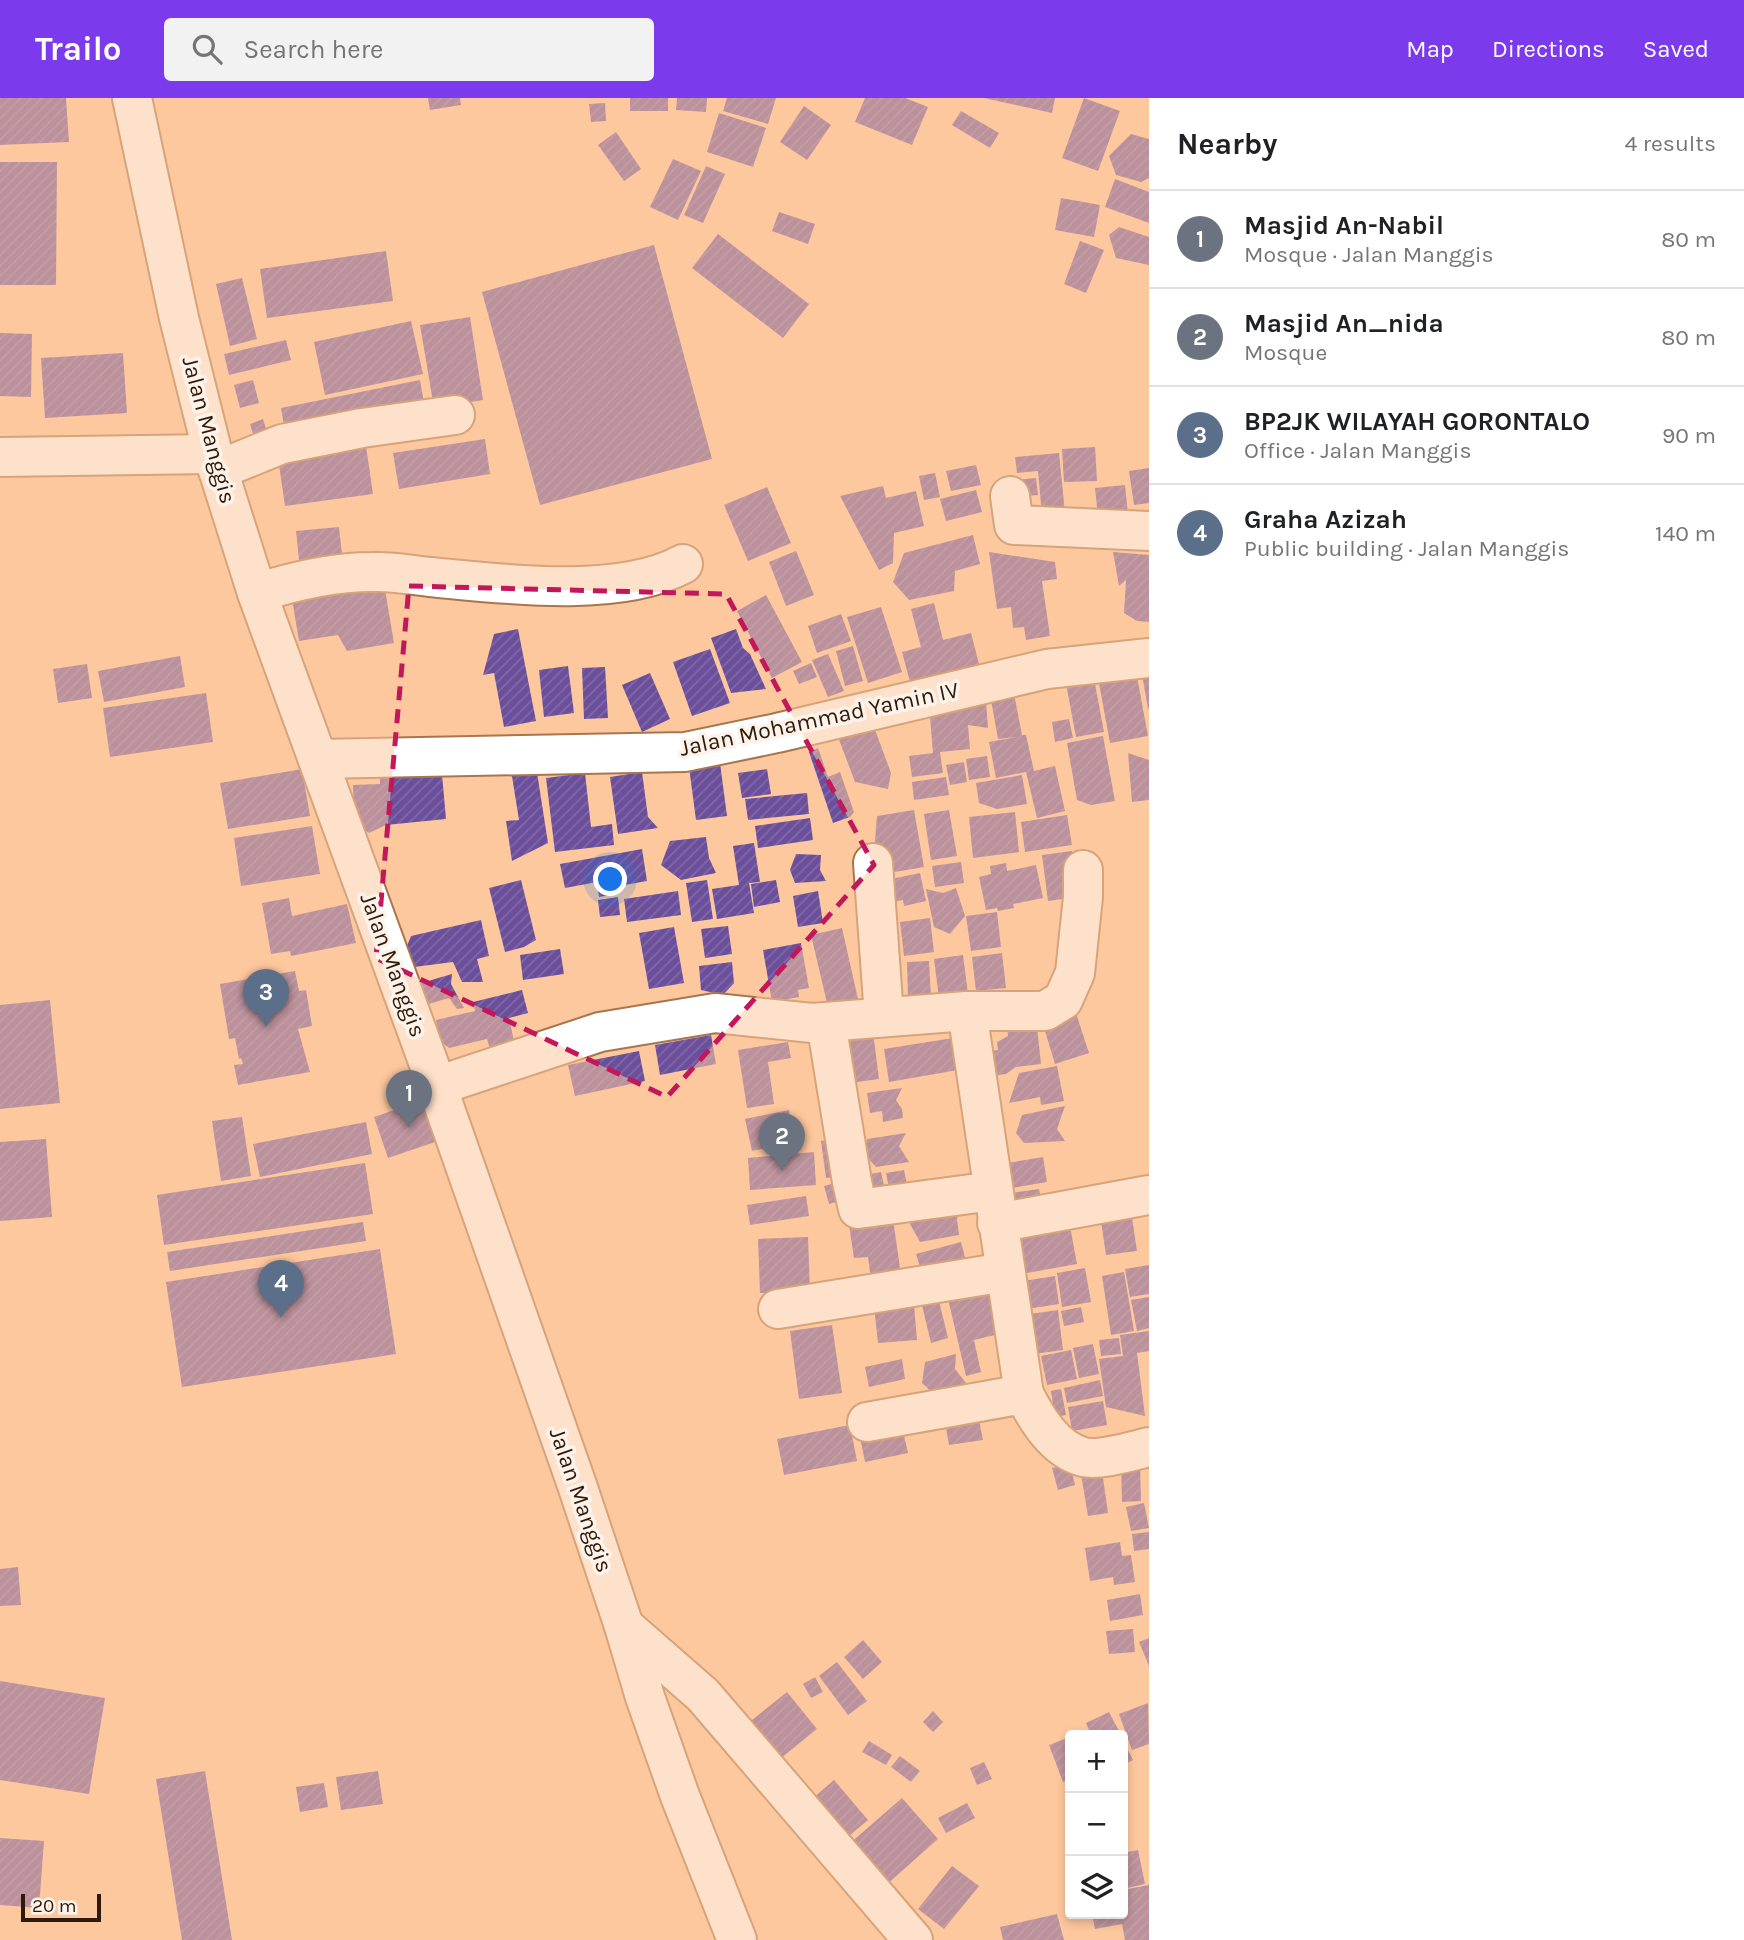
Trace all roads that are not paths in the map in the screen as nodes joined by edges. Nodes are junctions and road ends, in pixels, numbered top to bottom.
1 (132, 98) edge
2 (456, 415) dead end
3 (0, 457) edge
4 (215, 462) junction
5 (1010, 496) dead end
6 (1149, 531) edge
7 (683, 564) dead end
8 (257, 593) junction
9 (1149, 658) edge
10 (318, 759) junction
11 (873, 863) dead end
12 (1083, 870) dead end
13 (967, 1011) junction
14 (884, 1016) junction
15 (826, 1022) junction
16 (437, 1086) junction
17 (1149, 1195) edge
18 (995, 1207) junction
19 (1005, 1272) junction
20 (778, 1309) dead end
21 (1024, 1394) junction
22 (867, 1422) dead end
23 (1149, 1447) edge
24 (624, 1626) junction
25 (737, 1940) edge
26 (913, 1940) edge

1 - 4 street, Jalan Manggis
2 - 4 street
3 - 4 street
4 - 8 street, Jalan Manggis
5 - 6 street
7 - 8 street
8 - 10 street, Jalan Manggis
9 - 10 street, Jalan Mohammad Yamin IV
10 - 16 street, Jalan Manggis
11 - 14 street
12 - 13 street
13 - 14 street
13 - 18 street
14 - 15 street
15 - 16 street
15 - 18 street
16 - 24 street, Jalan Manggis
17 - 18 street
18 - 19 street
19 - 20 street
19 - 21 street
21 - 22 street
21 - 23 street
24 - 25 street, Jalan Manggis
24 - 26 street

